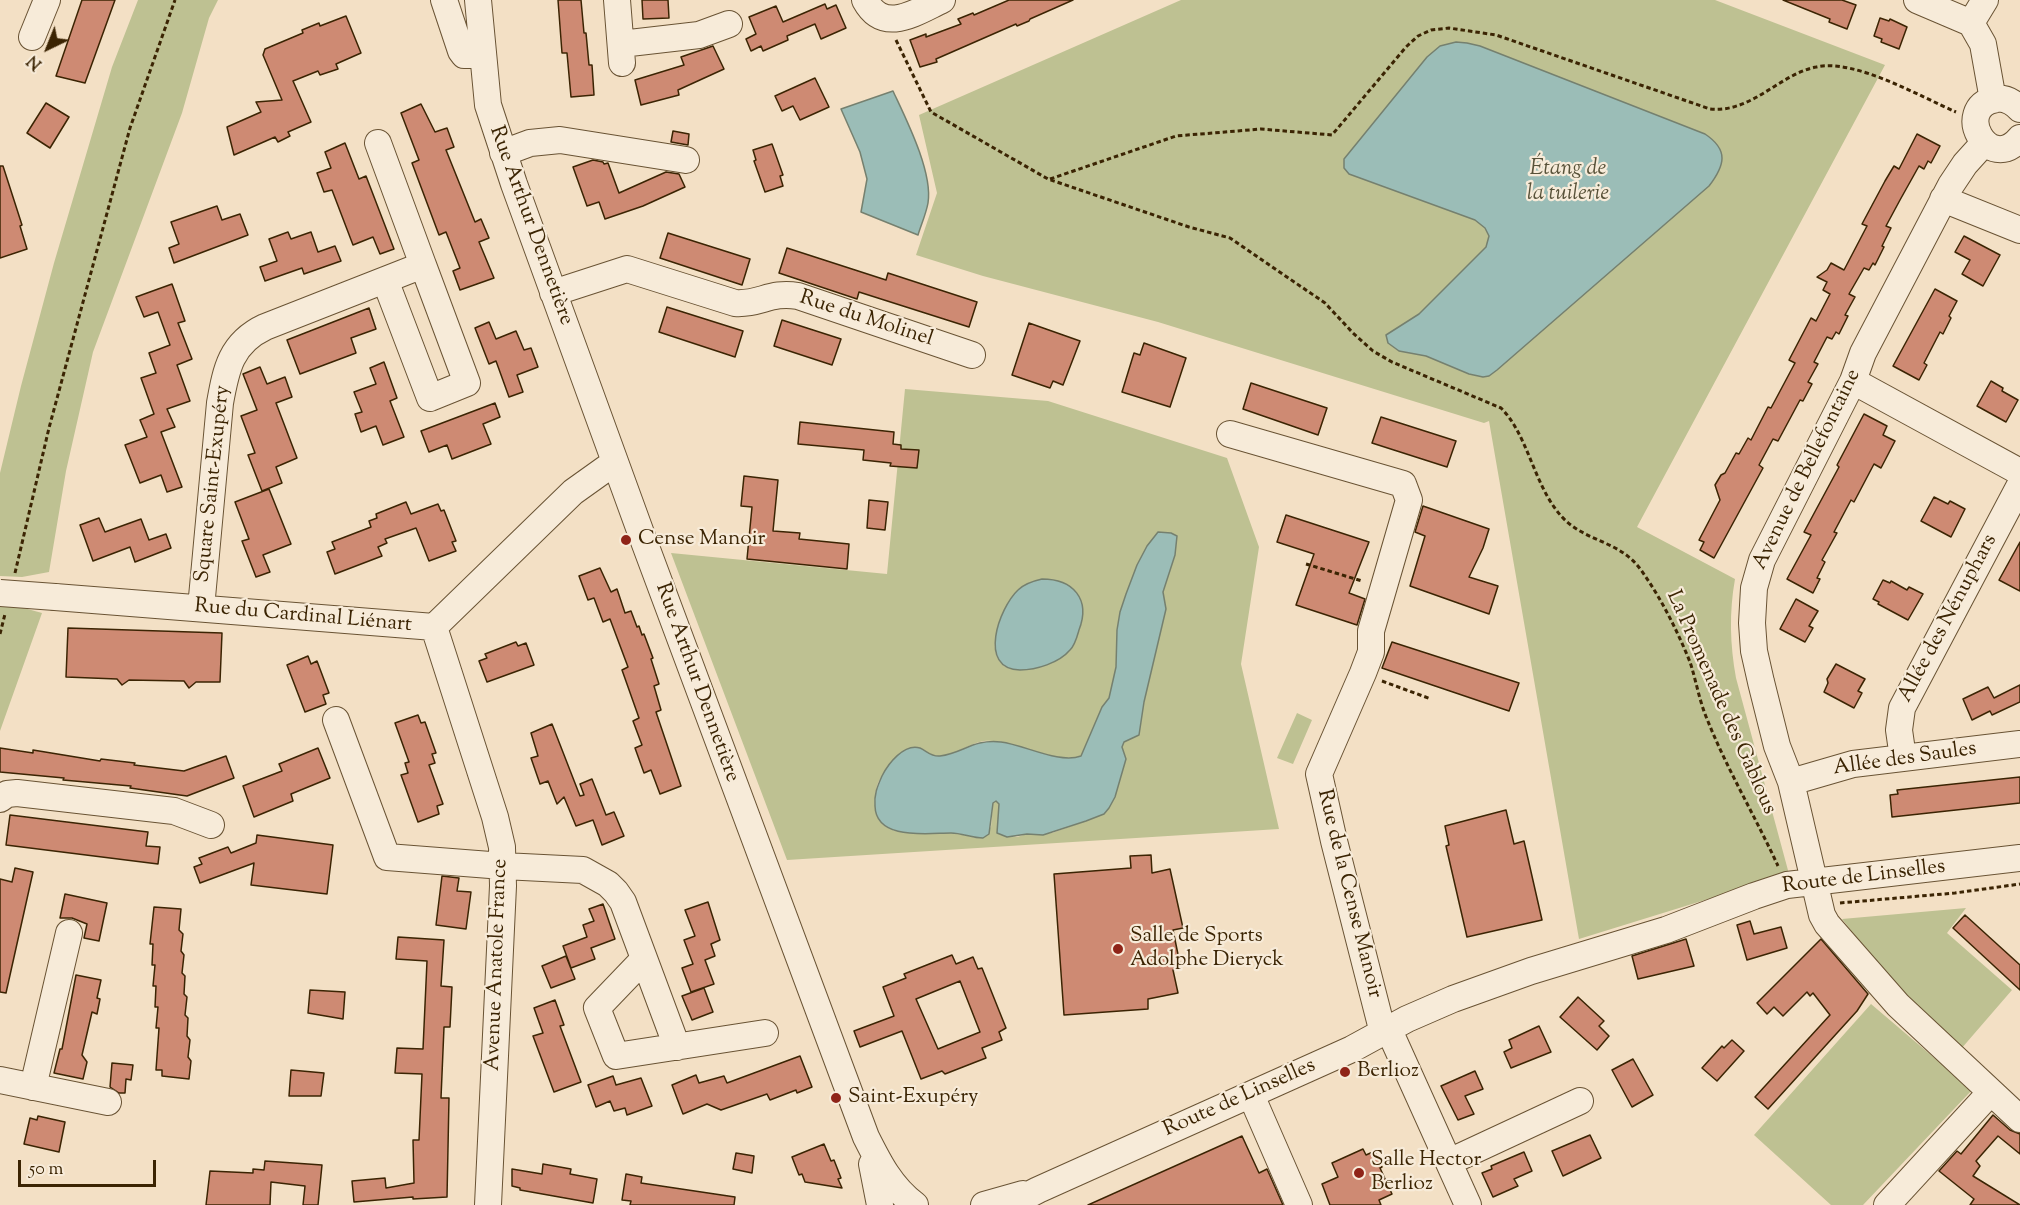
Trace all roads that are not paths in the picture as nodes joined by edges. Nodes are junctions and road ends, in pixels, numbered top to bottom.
1 (47, 0) edge
2 (444, 0) edge
3 (478, 0) edge
4 (617, 0) edge
5 (865, 0) edge
6 (942, 0) edge
7 (1917, 0) edge
8 (1985, 0) edge
9 (1971, 23) junction
10 (729, 24) dead end
11 (32, 37) dead end
12 (482, 55) junction
13 (1993, 100) junction
14 (2020, 110) edge
15 (1979, 131) junction
16 (2020, 138) edge
17 (378, 143) dead end
18 (503, 153) junction
19 (686, 160) dead end
20 (1943, 199) junction
21 (2020, 230) edge
22 (423, 265) junction
23 (386, 280) junction
24 (553, 293) junction
25 (972, 355) dead end
26 (1853, 381) junction
27 (1230, 434) dead end
28 (615, 462) junction
29 (2020, 472) edge
30 (2020, 485) edge
31 (6, 594) edge
32 (201, 608) junction
33 (434, 627) junction
34 (336, 720) dead end
35 (2020, 744) edge
36 (1903, 758) junction
37 (1791, 782) junction
38 (0, 799) edge
39 (211, 825) dead end
40 (2020, 858) edge
41 (503, 866) junction
42 (2020, 872) edge
43 (1816, 888) junction
44 (1678, 926) junction
45 (69, 933) dead end
46 (644, 958) junction
47 (1386, 1031) junction
48 (765, 1033) dead end
49 (677, 1047) junction
50 (0, 1080) edge
51 (33, 1087) junction
52 (1990, 1093) junction
53 (1251, 1095) junction
54 (1580, 1101) dead end
55 (108, 1102) dead end
56 (2020, 1119) edge
57 (866, 1137) junction
58 (1449, 1161) junction
59 (1038, 1190) junction
60 (488, 1205) edge
61 (880, 1205) edge
62 (915, 1205) edge
63 (984, 1205) edge
64 (1009, 1205) edge
65 (1299, 1205) edge
66 (1468, 1205) edge
67 (1887, 1205) edge

1 - 11 street
2 - 12 street
3 - 12 street, Rue Arthur Dennetière
4 - 10 street
5 - 6 street
7 - 9 street
8 - 9 street
9 - 13 street
12 - 18 street, Rue Arthur Dennetière
13 - 14 street
13 - 15 street, Avenue de Bellefontaine
15 - 16 street
15 - 20 street, Avenue de Bellefontaine
17 - 22 street
18 - 19 street
18 - 24 street, Rue Arthur Dennetière
20 - 21 street
20 - 26 street, Avenue de Bellefontaine
22 - 23 street, Square Saint-Exupéry
22 - 23 street
23 - 32 street, Square Saint-Exupéry
24 - 25 street, Rue du Molinel
24 - 28 street, Rue Arthur Dennetière
26 - 29 street
26 - 37 street, Avenue de Bellefontaine
27 - 47 street, Rue de la Cense Manoir
28 - 33 street, Rue du Cardinal Liénart
28 - 57 street, Rue Arthur Dennetière
30 - 36 street, Allée des Nénuphars
31 - 32 street, Rue du Cardinal Liénart, bridge
32 - 33 street, Rue du Cardinal Liénart
33 - 41 street, Avenue Anatole France
34 - 41 street
35 - 36 street, Allée des Saules
36 - 37 street, Allée des Saules
37 - 43 street, Avenue de Bellefontaine
38 - 39 street
40 - 43 street, Route de Linselles
41 - 46 street
41 - 60 street, Avenue Anatole France
42 - 43 street, Route de Linselles
43 - 44 street, Route de Linselles
43 - 44 street, Route de Linselles
43 - 52 street, Avenue de Bellefontaine
44 - 47 street, Route de Linselles
45 - 51 street
46 - 49 street
46 - 49 street
47 - 53 street, Route de Linselles
47 - 58 street, Rue de la Cense Manoir
48 - 49 street
50 - 51 street
51 - 55 street
52 - 56 street, Avenue de Bellefontaine
52 - 67 street
53 - 59 street, Route de Linselles
53 - 65 street
54 - 58 street
57 - 61 street, Rue Arthur Dennetière
57 - 62 street, Rue Arthur Dennetière
58 - 66 street, Rue de la Cense Manoir
59 - 63 street, Route de Linselles
59 - 64 street, Route de Linselles

